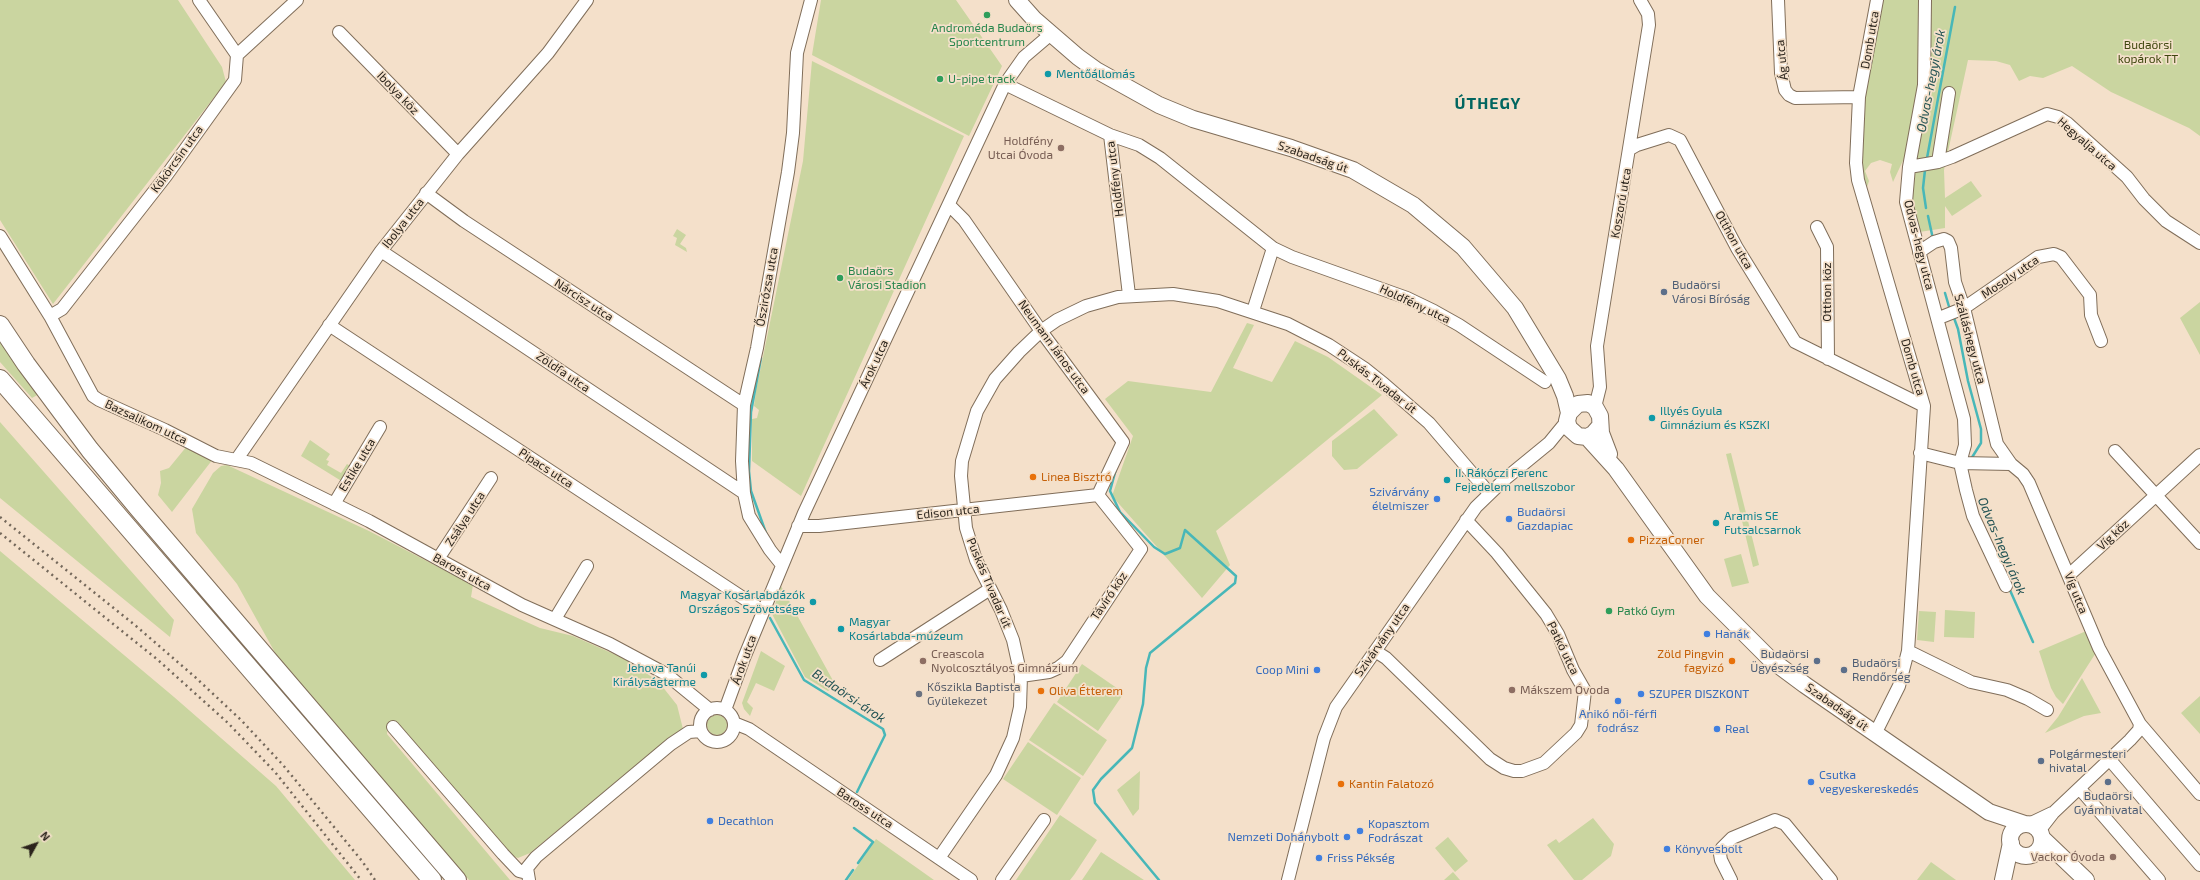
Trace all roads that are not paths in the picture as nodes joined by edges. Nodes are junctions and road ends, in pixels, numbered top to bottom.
1 (199, 0) edge
2 (297, 0) edge
3 (587, 0) edge
4 (811, 0) edge
5 (1017, 0) edge
6 (1640, 0) edge
7 (1778, 0) edge
8 (1876, 0) edge
9 (1925, 0) edge
10 (339, 32) dead end
11 (1050, 34) junction
12 (237, 55) junction
13 (1005, 84) junction
14 (1949, 93) dead end
15 (1859, 97) junction
16 (1110, 135) junction
17 (1630, 149) junction
18 (458, 154) junction
19 (1938, 162) junction
20 (1909, 167) junction
21 (426, 193) junction
22 (949, 205) junction
23 (1817, 227) dead end
24 (0, 236) edge
25 (2200, 243) edge
26 (1273, 248) junction
27 (381, 251) junction
28 (1919, 252) junction
29 (1129, 295) junction
30 (1964, 308) junction
31 (1253, 311) junction
32 (50, 316) junction
33 (1938, 318) junction
34 (0, 325) edge
35 (329, 325) junction
36 (1041, 331) junction
37 (2101, 341) dead end
38 (1828, 359) junction
39 (0, 379) edge
40 (1552, 381) junction
41 (1589, 405) junction
42 (744, 406) junction
43 (1924, 406) junction
44 (1579, 426) junction
45 (380, 427) dead end
46 (2115, 451) dead end
47 (1920, 453) junction
48 (2200, 455) edge
49 (239, 460) junction
50 (1960, 463) junction
51 (2011, 464) junction
52 (491, 478) dead end
53 (744, 493) junction
54 (1489, 493) junction
55 (1098, 495) junction
56 (2157, 495) junction
57 (334, 504) junction
58 (964, 510) junction
59 (1466, 520) junction
60 (798, 526) junction
61 (2200, 543) edge
62 (438, 559) junction
63 (782, 565) junction
64 (587, 566) dead end
65 (2069, 575) junction
66 (2006, 586) dead end
67 (990, 589) junction
68 (763, 611) junction
69 (555, 619) junction
70 (1908, 650) junction
71 (1375, 651) junction
72 (880, 660) dead end
73 (1021, 676) junction
74 (725, 710) junction
75 (2047, 710) dead end
76 (706, 714) junction
77 (734, 723) junction
78 (2140, 724) junction
79 (393, 727) dead end
80 (701, 731) junction
81 (1875, 734) junction
82 (759, 738) junction
83 (725, 740) junction
84 (2110, 760) junction
85 (2080, 788) junction
86 (2200, 794) edge
87 (1989, 812) junction
88 (1044, 820) dead end
89 (2034, 829) junction
90 (2011, 840) junction
91 (2030, 854) junction
92 (939, 858) junction
93 (2200, 864) edge
94 (2082, 876) edge
95 (528, 877) edge
96 (432, 880) edge
97 (458, 880) edge
98 (971, 880) edge
99 (1002, 880) edge
100 (1288, 880) edge
101 (1731, 880) edge
102 (1831, 880) edge
103 (2004, 880) edge
104 (2159, 880) edge

1 - 12 street
2 - 12 street
3 - 18 street, Ibolya utca
4 - 42 street, Őszirózsa utca
5 - 11 main road, Szabadság út
6 - 17 street, Koszorú utca
7 - 15 street, Ág utca
8 - 15 street, Domb utca
9 - 20 street, Odvas-hegy utca
10 - 18 street, Ibolya köz
11 - 13 street, Árok utca
11 - 40 main road, Szabadság út
12 - 32 street, Kökörcsin utca
13 - 16 street, Holdfény utca
13 - 22 street, Árok utca
14 - 19 street
15 - 43 street, Domb utca
16 - 26 street, Holdfény utca
16 - 29 street, Holdfény utca
17 - 38 street, Otthon utca
17 - 41 street, Koszorú utca
18 - 21 street, Ibolya utca
19 - 20 street, Hegyalja utca
19 - 25 street, Hegyalja utca
20 - 28 street, Odvas-hegy utca
21 - 27 street, Ibolya utca
21 - 42 street, Nárcisz utca
22 - 36 street, Neumann János utca
22 - 60 street, Árok utca
23 - 38 street, Otthon köz
24 - 32 street, Bazsalikom utca
26 - 31 street
26 - 40 street, Holdfény utca
27 - 35 street, Ibolya utca
27 - 53 street, Zöldfa utca
28 - 30 street, Szálláshegy utca
28 - 33 street, Odvas-hegy utca
29 - 31 street, Puskás Tivadar út
29 - 36 street, Puskás Tivadar út
30 - 33 street, Mosoly utca
30 - 37 street, Mosoly utca
30 - 51 street, Szálláshegy utca
31 - 54 street, Puskás Tivadar út
32 - 49 street, Bazsalikom utca
33 - 50 street, Odvas-hegy utca
34 - 97 highway
35 - 49 street, Ibolya utca
35 - 68 street, Pipacs utca
36 - 55 street, Neumann János utca
36 - 58 street, Puskás Tivadar út
38 - 43 street, Otthon utca
39 - 96 highway
40 - 41 main road, Szabadság út
40 - 44 main road, Szabadság út
41 - 44 main road
41 - 44 main road, Szabadság út
42 - 53 street, Őszirózsa utca
43 - 47 street, Domb utca
44 - 54 street, Szivárvány utca
44 - 81 main road, Szabadság út
45 - 57 street, Estike utca
46 - 56 street
47 - 50 street
47 - 70 street, Domb utca
48 - 56 street, Víg köz
49 - 57 street, Baross utca
50 - 51 street
50 - 66 street
51 - 65 street, Víg utca
52 - 62 street, Zsálya utca
53 - 63 street, Őszirózsa utca
54 - 59 street, Szivárvány utca
55 - 58 street, Edison utca
55 - 73 street, Távíró köz
56 - 61 street
56 - 65 street, Víg köz
57 - 62 street, Baross utca
58 - 60 street, Edison utca
58 - 67 street, Puskás Tivadar út
59 - 71 street, Szivárvány utca
59 - 71 street, Patkó utca
60 - 63 street, Árok utca
62 - 69 street, Baross utca
63 - 68 street, Árok utca
64 - 69 street
65 - 78 street, Víg utca
67 - 72 street
67 - 73 street, Puskás Tivadar út
68 - 74 street, Árok utca
69 - 76 street, Baross utca
70 - 75 street
70 - 81 street, Domb utca
71 - 100 street, Szivárvány utca
73 - 92 street, Puskás Tivadar út
74 - 76 street
74 - 77 street
76 - 80 street
77 - 82 street, Baross utca
77 - 83 street
78 - 84 street
78 - 86 street, Víg utca
79 - 95 street
80 - 83 street
80 - 95 street
81 - 87 main road, Szabadság út
82 - 83 street, Baross utca
82 - 92 street, Baross utca
84 - 85 street
84 - 93 street
85 - 89 street
85 - 104 street
87 - 89 main road, Szabadság út
87 - 90 main road, Szabadság út
88 - 99 street
89 - 90 main road
89 - 91 main road
89 - 94 main road, Szabadság út
90 - 91 main road
90 - 103 main road
91 - 94 main road, Szabadság út
91 - 103 main road
92 - 98 street, Baross utca
101 - 102 street

